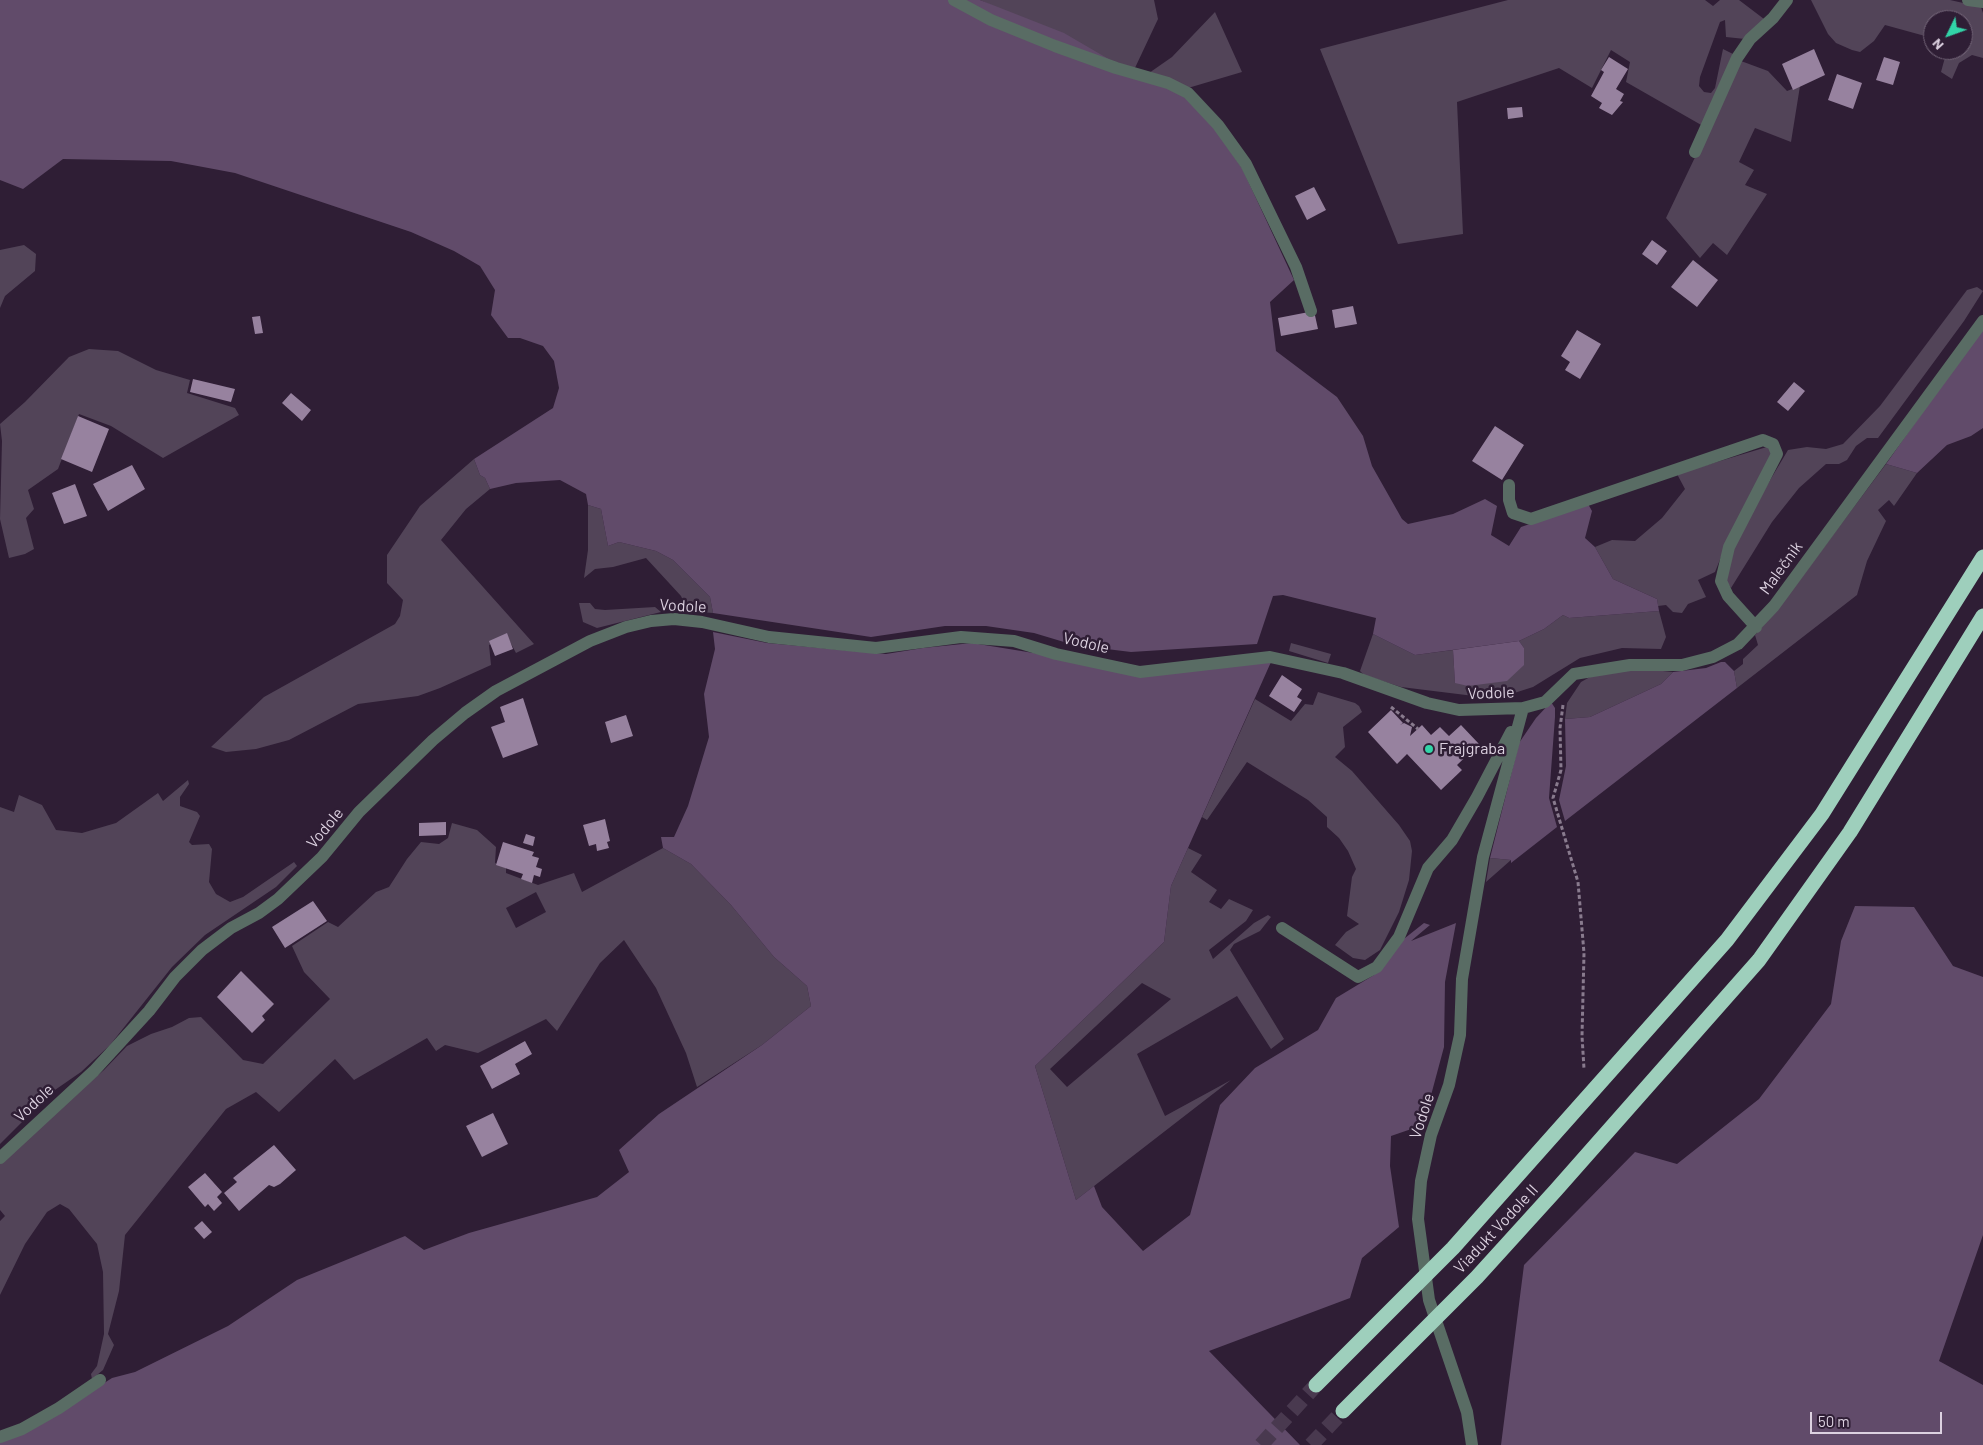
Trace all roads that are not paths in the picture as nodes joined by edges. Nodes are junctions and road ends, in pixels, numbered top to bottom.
1 (954, 0) edge
2 (1787, 0) edge
3 (1968, 0) edge
4 (1983, 2) edge
5 (1695, 152) dead end
6 (1311, 311) dead end
7 (1983, 321) edge
8 (1509, 485) dead end
9 (1983, 557) edge
10 (1983, 616) edge
11 (1756, 627) junction
12 (1523, 708) junction
13 (1282, 928) dead end
14 (0, 1158) edge
15 (100, 1380) dead end
16 (1316, 1385) tunnel mouth
17 (1343, 1411) tunnel mouth
18 (0, 1437) edge
19 (1472, 1445) edge

1 - 6 street
2 - 5 street
3 - 4 street
7 - 11 street, Malečnik
8 - 11 street
9 - 16 highway, Viadukt Vodole II
10 - 17 highway, Viadukt Vodole II
11 - 12 street, Malečnik
12 - 13 street, Vodole
12 - 14 street, Vodole
12 - 19 street, Vodole
15 - 18 street

